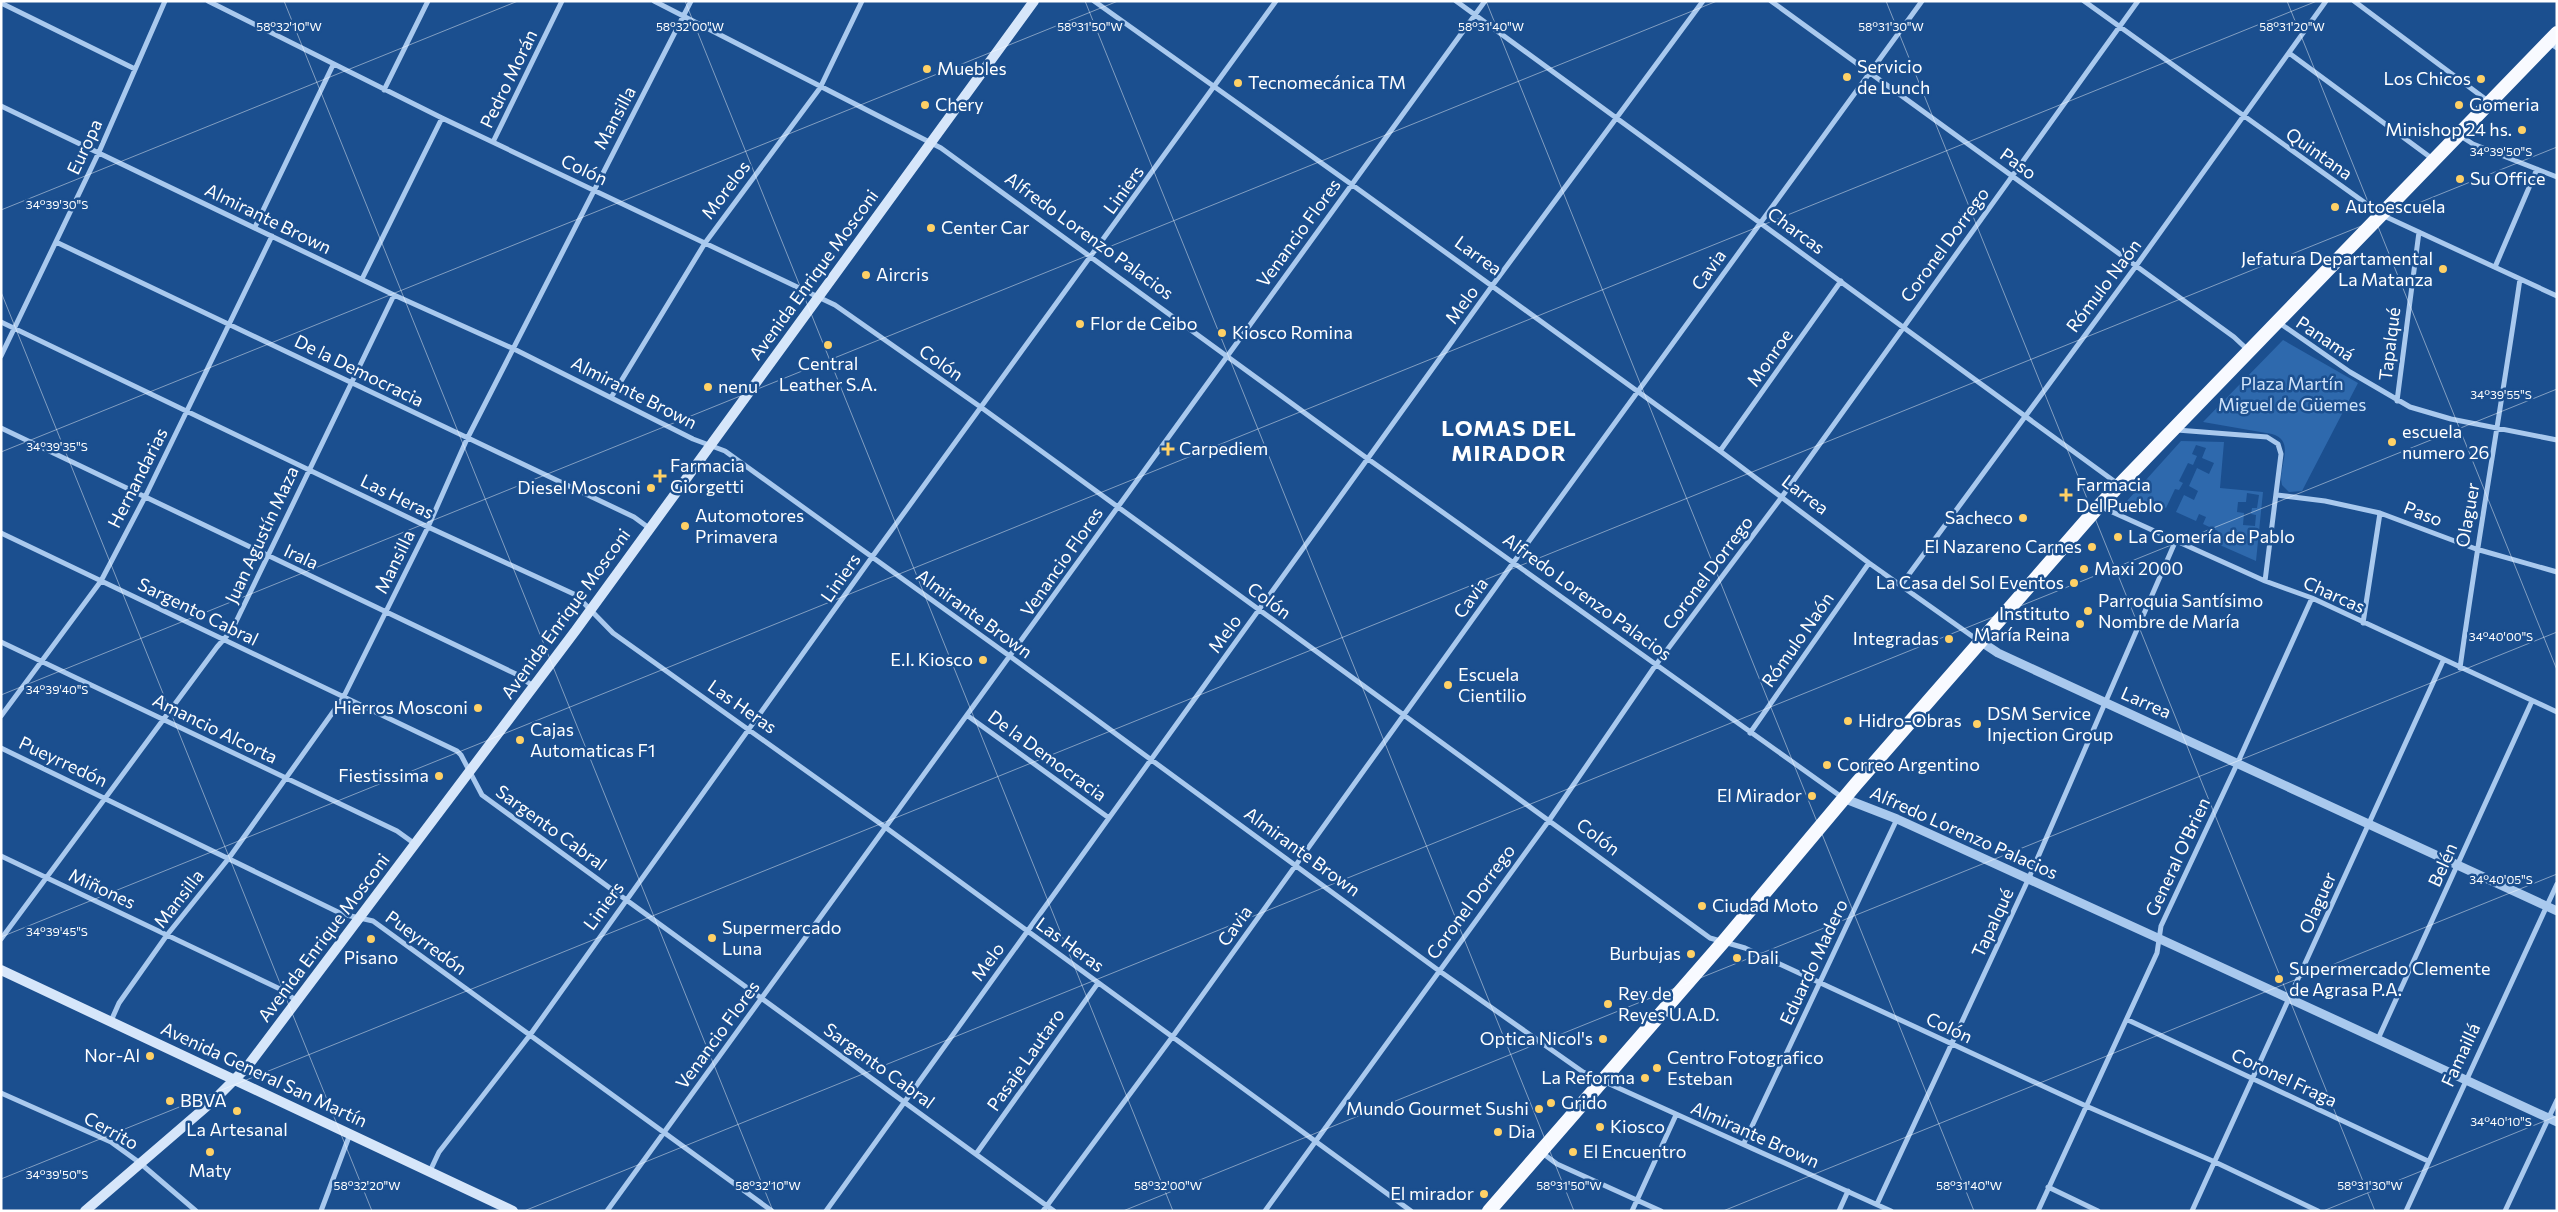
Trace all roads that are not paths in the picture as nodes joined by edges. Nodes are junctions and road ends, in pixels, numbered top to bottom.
1 (165, 1) edge
2 (208, 1) edge
3 (428, 1) edge
4 (562, 1) edge
5 (654, 1) edge
6 (691, 1) edge
7 (862, 1) edge
8 (1034, 1) edge
9 (1094, 1) edge
10 (1276, 1) edge
11 (1456, 1) edge
12 (1485, 1) edge
13 (1702, 1) edge
14 (1770, 1) edge
15 (1922, 1) edge
16 (2084, 1) edge
17 (2138, 1) edge
18 (2326, 1) edge
19 (2354, 1) edge
20 (1, 4) edge
21 (1475, 15) junction
22 (684, 16) junction
23 (2120, 27) junction
24 (2554, 41) edge
25 (2289, 53) junction
26 (333, 65) junction
27 (135, 69) junction
28 (1870, 72) junction
29 (1215, 87) junction
30 (820, 88) junction
31 (384, 90) junction
32 (2490, 103) junction
33 (1, 106) edge
34 (2243, 117) junction
35 (442, 118) junction
36 (1617, 120) junction
37 (2458, 135) junction
38 (493, 142) junction
39 (932, 142) junction
40 (99, 152) junction
41 (2434, 161) junction
42 (2537, 169) junction
43 (2012, 176) junction
44 (2557, 176) edge
45 (1351, 184) junction
46 (594, 189) junction
47 (2382, 215) junction
48 (1761, 222) junction
49 (255, 227) junction
50 (2419, 232) junction
51 (272, 236) junction
52 (56, 242) junction
53 (705, 243) junction
54 (1092, 257) junction
55 (2136, 266) junction
56 (2495, 267) junction
57 (362, 279) junction
58 (2520, 279) junction
59 (1841, 281) junction
60 (1492, 286) junction
61 (394, 294) junction
62 (2557, 296) edge
63 (819, 298) junction
64 (1, 322) edge
65 (2278, 322) junction
66 (229, 323) junction
67 (1903, 326) junction
68 (14, 328) junction
69 (514, 349) junction
70 (2249, 351) junction
71 (1, 356) edge
72 (1227, 357) junction
73 (351, 382) junction
74 (1638, 392) junction
75 (612, 396) junction
76 (2397, 401) junction
77 (982, 408) junction
78 (187, 412) junction
79 (2025, 414) junction
80 (2498, 427) junction
81 (1, 428) edge
82 (2174, 430) junction
83 (467, 439) junction
84 (2557, 440) edge
85 (710, 445) junction
86 (1720, 451) junction
87 (1368, 460) junction
88 (309, 469) junction
89 (2120, 485) junction
90 (2276, 495) junction
91 (145, 497) junction
92 (1781, 498) junction
93 (2099, 506) junction
94 (1118, 507) junction
95 (2380, 512) junction
96 (428, 527) junction
97 (649, 528) junction
98 (1, 533) edge
99 (2176, 540) junction
100 (2476, 549) junction
101 (268, 556) junction
102 (872, 557) junction
103 (1513, 563) junction
104 (1869, 563) junction
105 (2557, 572) edge
106 (101, 581) junction
107 (2265, 581) junction
108 (1901, 585) junction
109 (2312, 598) junction
110 (1259, 610) junction
111 (589, 611) junction
112 (386, 612) junction
113 (2363, 623) junction
114 (225, 639) junction
115 (1980, 641) junction
116 (1, 642) edge
117 (1011, 657) junction
118 (2443, 661) junction
119 (42, 662) junction
120 (1656, 666) junction
121 (2460, 668) junction
122 (534, 686) junction
123 (343, 698) junction
124 (2532, 701) junction
125 (2107, 702) junction
126 (2556, 711) edge
127 (1, 716) edge
128 (968, 716) junction
129 (1403, 716) junction
130 (164, 719) junction
131 (750, 730) junction
132 (1750, 733) junction
133 (1, 748) edge
134 (1151, 760) junction
135 (2238, 762) junction
136 (469, 771) junction
137 (286, 779) junction
138 (106, 797) junction
139 (1843, 798) junction
140 (1109, 818) junction
141 (1550, 819) junction
142 (1897, 819) junction
143 (2369, 823) junction
144 (885, 827) junction
145 (415, 844) junction
146 (1, 856) edge
147 (228, 858) junction
148 (1296, 865) junction
149 (2458, 865) junction
150 (46, 878) junction
151 (2028, 880) junction
152 (2557, 884) edge
153 (626, 899) junction
154 (2547, 907) junction
155 (2557, 911) edge
156 (360, 918) junction
157 (1028, 931) junction
158 (168, 935) junction
159 (1, 938) edge
160 (2160, 938) junction
161 (1724, 941) junction
162 (1, 970) edge
163 (1438, 970) junction
164 (1820, 982) junction
165 (1098, 983) junction
166 (762, 997) junction
167 (2290, 999) junction
168 (298, 1001) junction
169 (2128, 1020) junction
170 (111, 1021) junction
171 (530, 1035) junction
172 (1173, 1036) junction
173 (2378, 1039) junction
174 (1952, 1044) junction
175 (2252, 1078) junction
176 (236, 1080) junction
177 (2464, 1080) junction
178 (1601, 1082) junction
179 (1, 1093) edge
180 (2557, 1100) edge
181 (904, 1102) junction
182 (2086, 1106) junction
183 (1676, 1115) junction
184 (2553, 1120) edge
185 (663, 1131) junction
186 (350, 1134) junction
187 (1316, 1140) junction
188 (1744, 1143) junction
189 (1540, 1151) junction
190 (976, 1154) junction
191 (2428, 1161) junction
192 (2215, 1162) junction
193 (140, 1163) junction
194 (430, 1171) junction
195 (2048, 1187) junction
196 (1848, 1191) junction
197 (1637, 1199) junction
198 (1877, 1204) junction
199 (1045, 1208) edge
200 (85, 1211) edge
201 (196, 1211) edge
202 (321, 1211) edge
203 (513, 1211) edge
204 (608, 1211) edge
205 (772, 1211) edge
206 (826, 1211) edge
207 (1054, 1211) edge
208 (1265, 1211) edge
209 (1411, 1211) edge
210 (1489, 1211) edge
211 (1632, 1211) edge
212 (1661, 1211) edge
213 (1839, 1211) edge
214 (1891, 1211) edge
215 (2038, 1211) edge
216 (2098, 1211) edge
217 (2192, 1211) edge
218 (2318, 1211) edge
219 (2406, 1211) edge
220 (2505, 1211) edge

1 - 27 street, Europa
2 - 26 street, Colón
3 - 31 street
4 - 38 street, Pedro Morán
5 - 22 street, Alfredo Lorenzo Palacios
6 - 22 street, Mansilla
7 - 30 street, Morelos
8 - 39 main road, Avenida Enrique Mosconi
9 - 29 street, Larrea
10 - 29 street, Liniers
11 - 21 street, Charcas
12 - 21 street, Venancio Flores
13 - 36 street, Melo
14 - 28 street, Paso
15 - 28 street, Cavia
16 - 23 street, Quintana
17 - 23 street, Coronel Dorrego
18 - 25 street, Rómulo Naón
19 - 32 street
20 - 27 street
21 - 36 street, Charcas
21 - 45 street, Venancio Flores
22 - 30 street, Alfredo Lorenzo Palacios
22 - 46 street, Mansilla
23 - 34 street, Quintana
23 - 43 street, Coronel Dorrego
24 - 32 highway
25 - 34 street, Rómulo Naón
25 - 41 street
26 - 31 street, Colón
26 - 49 street
27 - 40 street, Europa
28 - 43 street, Paso
28 - 48 street, Cavia
29 - 45 street, Larrea
29 - 54 street, Liniers
30 - 39 street, Alfredo Lorenzo Palacios
30 - 53 street, Morelos
31 - 35 street, Colón
32 - 37 highway
33 - 40 street, Almirante Brown
34 - 47 street, Quintana
34 - 55 street, Rómulo Naón
35 - 38 street, Colón
35 - 57 street
36 - 48 street, Charcas
36 - 60 street, Melo
37 - 41 highway
37 - 42 street
38 - 46 street, Colón
39 - 54 street, Alfredo Lorenzo Palacios
39 - 63 main road, Avenida Enrique Mosconi
40 - 49 street, Almirante Brown
40 - 52 street, Europa
41 - 47 highway
42 - 44 street
42 - 56 street
43 - 55 street, Paso
43 - 67 street, Coronel Dorrego
45 - 60 street, Larrea
45 - 72 street, Venancio Flores
46 - 53 street, Colón
46 - 69 street, Mansilla
47 - 50 street, Quintana
47 - 65 highway
48 - 59 street, Charcas
48 - 74 street, Cavia
49 - 51 street, Almirante Brown
50 - 56 street, Quintana
50 - 76 street, Tapalqué
51 - 57 street, Almirante Brown
51 - 66 street, Hernandarias
52 - 66 street, De la Democracia
52 - 68 street, Europa
53 - 63 street, Colón
53 - 75 street, Morelos
54 - 72 street, Alfredo Lorenzo Palacios
54 - 77 street, Liniers
55 - 70 street, Paso
55 - 79 street, Rómulo Naón
56 - 58 street, Quintana
57 - 61 street, Almirante Brown
58 - 62 street, Quintana
58 - 80 street, Olaguer
59 - 67 street, Charcas
59 - 86 street, Monroe
60 - 74 street, Larrea
60 - 87 street, Melo
61 - 69 street, Almirante Brown
61 - 73 street, Juan Agustín Maza
63 - 77 street, Colón
63 - 85 main road, Avenida Enrique Mosconi
64 - 68 street, Las Heras
65 - 70 highway
65 - 76 street, Panamá
66 - 73 street, De la Democracia
66 - 78 street, Hernandarias
67 - 79 street, Charcas
67 - 92 street, Coronel Dorrego
68 - 71 street, Europa
68 - 78 street, Las Heras
69 - 75 street, Almirante Brown
69 - 83 street, Mansilla
70 - 82 highway
72 - 87 street, Alfredo Lorenzo Palacios
72 - 94 street, Venancio Flores
73 - 83 street, De la Democracia
73 - 88 street, Juan Agustín Maza
74 - 86 street, Larrea
74 - 103 street, Cavia
75 - 85 street, Almirante Brown
76 - 80 street, Panamá
77 - 94 street, Colón
77 - 102 street, Liniers
78 - 88 street, Las Heras
78 - 91 street, Hernandarias
79 - 89 street, Charcas
79 - 108 street, Rómulo Naón
80 - 84 street, Panamá
80 - 100 street, Olaguer
81 - 91 street, Irala
82 - 89 highway
82 - 90 street
83 - 96 street, Mansilla
83 - 97 street, De la Democracia
85 - 97 main road, Avenida Enrique Mosconi
85 - 102 street, Almirante Brown
86 - 92 street, Larrea
87 - 103 street, Alfredo Lorenzo Palacios
87 - 110 street, Melo
88 - 96 street, Las Heras
88 - 101 street, Juan Agustín Maza
89 - 93 highway
90 - 95 street, Paso
90 - 107 street
91 - 101 street, Irala
91 - 106 street, Hernandarias
92 - 104 street, Larrea
92 - 120 street, Coronel Dorrego
93 - 99 street, Charcas
93 - 115 highway
94 - 110 street, Colón
94 - 117 street, Venancio Flores
95 - 100 street, Paso
95 - 113 street
96 - 111 street, Las Heras
96 - 112 street, Mansilla
97 - 111 main road, Avenida Enrique Mosconi
98 - 106 street, Sargento Cabral
99 - 107 street, Charcas
99 - 125 street, Tapalqué
100 - 105 street, Paso
100 - 121 street, Olaguer
101 - 112 street, Irala
101 - 114 street, Juan Agustín Maza
102 - 117 street, Almirante Brown
102 - 131 street, Liniers
103 - 120 street, Alfredo Lorenzo Palacios
103 - 129 street, Cavia
104 - 108 street, Larrea
104 - 132 street, Rómulo Naón
106 - 114 street, Sargento Cabral
106 - 119 street, Hernandarias
107 - 109 street, Charcas
108 - 115 street, Larrea
109 - 113 street, Charcas
109 - 135 street, General O'Brien
110 - 129 street, Colón
110 - 134 street, Melo
111 - 122 main road, Avenida Enrique Mosconi
111 - 131 street, Las Heras
112 - 122 street, Irala
112 - 123 street, Mansilla
113 - 118 street, Charcas
114 - 123 street, Sargento Cabral
114 - 130 street, Juan Agustín Maza
115 - 125 street, Larrea
115 - 139 highway
116 - 119 street, Amancio Alcorta
117 - 128 street, Venancio Flores
117 - 134 street, Almirante Brown
118 - 121 street, Charcas
118 - 143 street, Olaguer
119 - 127 street, Hernandarias
119 - 130 street, Amancio Alcorta
120 - 132 street, Alfredo Lorenzo Palacios
120 - 141 street, Coronel Dorrego
121 - 124 street, Charcas
122 - 136 main road, Avenida Enrique Mosconi
123 - 136 street, Sargento Cabral
123 - 137 street, Mansilla
124 - 126 street, Charcas
124 - 149 street, Belén
125 - 135 street, Larrea
125 - 151 street, Tapalqué
128 - 140 street, De la Democracia
128 - 144 street, Venancio Flores
129 - 141 street, Colón
129 - 148 street, Cavia
130 - 137 street, Amancio Alcorta
130 - 138 street, Juan Agustín Maza
131 - 144 street, Las Heras
131 - 153 street, Liniers
132 - 139 street, Alfredo Lorenzo Palacios
133 - 138 street, Pueyrredón
134 - 140 street, Melo
134 - 148 street, Almirante Brown
135 - 143 street, Larrea
135 - 160 street, General O'Brien
136 - 145 main road, Avenida Enrique Mosconi
136 - 153 street, Sargento Cabral
137 - 145 street, Amancio Alcorta
137 - 147 street, Mansilla
138 - 147 street, Pueyrredón
138 - 150 street, Juan Agustín Maza
139 - 142 street, Alfredo Lorenzo Palacios
139 - 161 highway
140 - 157 street, Melo
141 - 161 street, Colón
141 - 163 street, Coronel Dorrego
142 - 151 street, Alfredo Lorenzo Palacios
142 - 164 street, Eduardo Madero
143 - 149 street, Larrea
143 - 167 street, Olaguer
144 - 157 street, Las Heras
144 - 166 street, Venancio Flores
145 - 156 main road, Avenida Enrique Mosconi
146 - 150 street, Miñones
147 - 156 street, Pueyrredón
147 - 158 street, Mansilla
148 - 163 street, Almirante Brown
148 - 172 street, Cavia
149 - 154 street, Larrea
149 - 173 street, Belén
150 - 158 street, Miñones
150 - 159 street, Juan Agustín Maza
151 - 160 street, Alfredo Lorenzo Palacios
151 - 174 street, Tapalqué
152 - 154 street, Famaillá
153 - 166 street, Sargento Cabral
153 - 171 street, Liniers
154 - 155 street, Larrea
154 - 177 street, Famaillá
156 - 168 main road, Avenida Enrique Mosconi
156 - 171 street, Pueyrredón
157 - 165 street, Las Heras
157 - 181 street, Melo
158 - 168 street, Miñones
158 - 170 street, Mansilla
160 - 167 street, Alfredo Lorenzo Palacios
160 - 169 street, General O'Brien
161 - 164 street, Colón
161 - 178 highway
162 - 170 main road, Avenida General San Martín
163 - 178 street, Almirante Brown
163 - 187 street, Coronel Dorrego
164 - 174 street, Colón
164 - 188 street, Eduardo Madero
165 - 172 street, Las Heras
165 - 190 street, Pasaje Lautaro
166 - 181 street, Sargento Cabral
166 - 185 street, Venancio Flores
167 - 173 street, Alfredo Lorenzo Palacios
167 - 175 street, Olaguer
168 - 176 main road, Avenida Enrique Mosconi
169 - 175 street, Coronel Fraga
169 - 182 street, General O'Brien
170 - 176 main road, Avenida General San Martín
171 - 185 street, Pueyrredón
171 - 194 street, Liniers
172 - 187 street, Las Heras
172 - 199 street, Cavia
173 - 177 street, Alfredo Lorenzo Palacios
174 - 182 street, Colón
174 - 198 street, Tapalqué
175 - 191 street, Coronel Fraga
175 - 192 street, Olaguer
176 - 186 main road, Avenida General San Martín
176 - 193 main road, Avenida Enrique Mosconi
177 - 184 street, Alfredo Lorenzo Palacios
177 - 191 street, Famaillá
178 - 183 street, Almirante Brown
178 - 189 highway
179 - 193 street, Cerrito
180 - 184 street
181 - 190 street, Sargento Cabral
181 - 206 street, Melo
182 - 192 street, Colón
182 - 195 street, General O'Brien
183 - 188 street, Almirante Brown
183 - 197 street
184 - 220 street
185 - 204 street, Venancio Flores
185 - 205 street, Pueyrredón
186 - 194 main road, Avenida General San Martín
186 - 202 street
187 - 208 street, Coronel Dorrego
187 - 209 street, Las Heras
188 - 196 street, Almirante Brown
189 - 197 street
189 - 210 highway
190 - 199 street, Sargento Cabral
191 - 219 street, Famaillá
192 - 217 street, Olaguer
192 - 218 street, Colón
193 - 200 main road, Avenida Enrique Mosconi
193 - 201 street, Cerrito
194 - 203 main road, Avenida General San Martín
195 - 215 street, General O'Brien
195 - 216 street
196 - 198 street, Almirante Brown
196 - 213 street
197 - 211 street
197 - 212 street
198 - 214 street, Almirante Brown
199 - 207 street, Sargento Cabral

